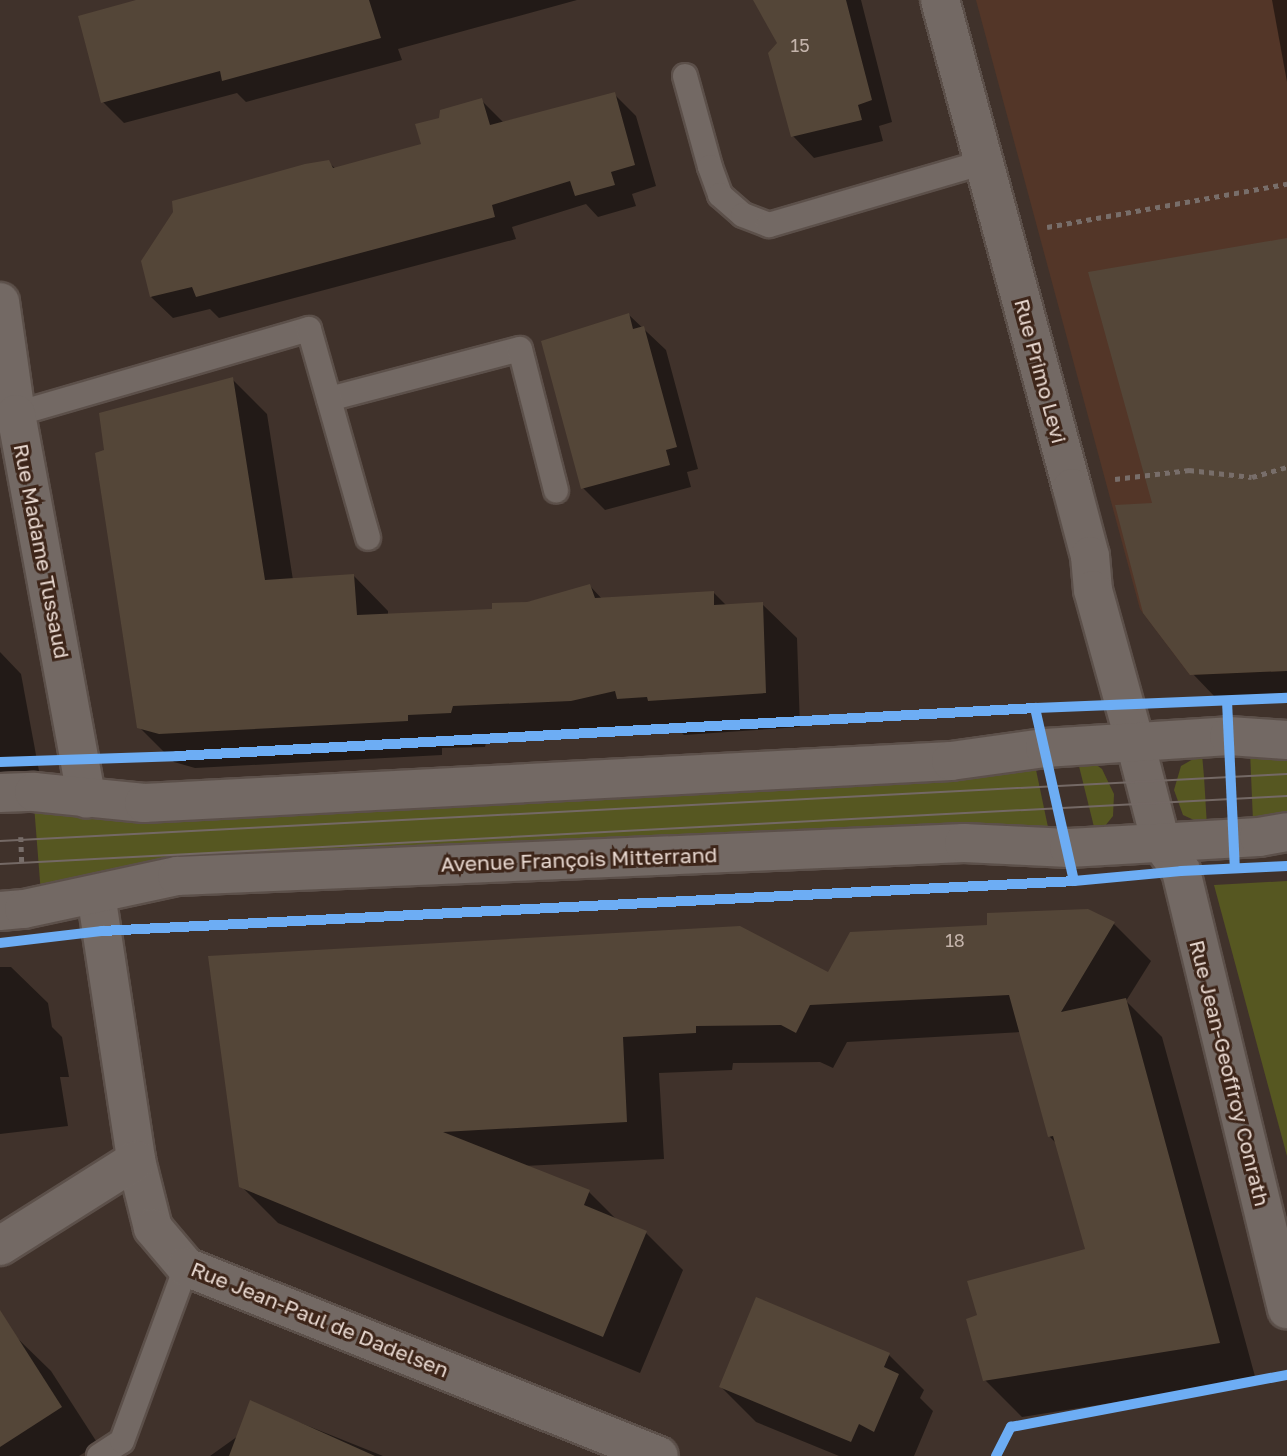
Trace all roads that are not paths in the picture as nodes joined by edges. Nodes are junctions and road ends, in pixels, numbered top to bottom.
1 (940, 0) edge
2 (685, 76) dead end
3 (985, 162) junction
4 (0, 302) edge
5 (330, 399) junction
6 (16, 414) junction
7 (556, 490) dead end
8 (368, 537) dead end
9 (1287, 740) edge
10 (1135, 742) junction
11 (9, 792) edge
12 (87, 799) junction
13 (1287, 832) edge
14 (1161, 843) junction
15 (96, 894) junction
16 (12, 910) edge
17 (136, 1160) junction
18 (0, 1246) edge
19 (187, 1267) junction
20 (1287, 1310) edge
21 (99, 1456) edge
22 (659, 1456) edge

1 - 3 street, Rue Primo Levi
2 - 3 lane
3 - 10 street, Rue Primo Levi
4 - 6 street, Rue Madame Tussaud
5 - 6 lane
5 - 7 lane
5 - 8 lane
6 - 12 street, Rue Madame Tussaud
9 - 10 street
10 - 12 street
10 - 14 street
11 - 12 street
13 - 14 street, Avenue François Mitterrand
14 - 15 street, Avenue François Mitterrand
14 - 20 street, Rue Jean-Geoffroy Conrath
15 - 16 street, Avenue François Mitterrand
15 - 17 street, Rue Jean-Paul de Dadelsen
17 - 18 street
17 - 19 street, Rue Jean-Paul de Dadelsen
19 - 21 lane
19 - 22 street, Rue Jean-Paul de Dadelsen

